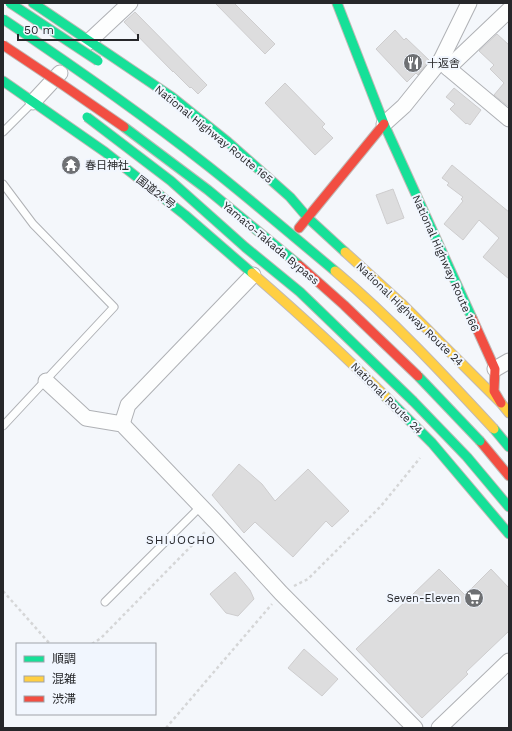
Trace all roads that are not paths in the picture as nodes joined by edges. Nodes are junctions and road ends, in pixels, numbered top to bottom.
1 (10, 3) edge
2 (33, 3) edge
3 (130, 3) edge
4 (337, 3) edge
5 (468, 3) edge
6 (509, 10) edge
7 (3, 19) edge
8 (90, 40) junction
9 (3, 45) edge
10 (101, 64) dead end
11 (445, 64) junction
12 (3, 81) edge
13 (35, 82) dead end
14 (55, 95) dead end
15 (33, 102) junction
16 (81, 113) dead end
17 (509, 119) edge
18 (384, 124) junction
19 (3, 132) edge
20 (260, 183) dead end
21 (3, 184) edge
22 (308, 218) junction
23 (253, 275) junction
24 (509, 361) edge
25 (495, 370) junction
26 (46, 381) junction
27 (501, 403) junction
28 (509, 413) edge
29 (122, 424) junction
30 (3, 426) edge
31 (509, 447) edge
32 (509, 476) edge
33 (201, 506) junction
34 (509, 507) edge
35 (509, 534) edge
36 (105, 602) dead end
37 (509, 661) edge
38 (415, 728) edge
39 (440, 728) edge

1 - 10 highway, bridge
2 - 8 highway, National Highway Route 165
3 - 8 street
4 - 18 highway, National Highway Route 166
5 - 11 street
6 - 11 street
7 - 31 highway, Yamato-Takada Bypass, bridge
8 - 15 street
8 - 22 highway, National Highway Route 165
9 - 32 highway, Yamato-Takada Bypass, bridge
11 - 17 street
11 - 18 street
12 - 15 highway
13 - 14 highway
15 - 19 lane
15 - 23 highway, 国道24号
16 - 34 highway, bridge
18 - 22 highway
18 - 25 highway, National Highway Route 166
20 - 22 highway
21 - 26 lane
22 - 23 highway
22 - 27 highway, National Highway Route 24
23 - 29 street
23 - 35 highway, National Route 24
24 - 25 street
25 - 27 highway, National Highway Route 166
26 - 29 street
26 - 30 lane
27 - 28 highway, National Highway Route 24
29 - 33 street
33 - 36 lane
33 - 38 street
37 - 39 street

